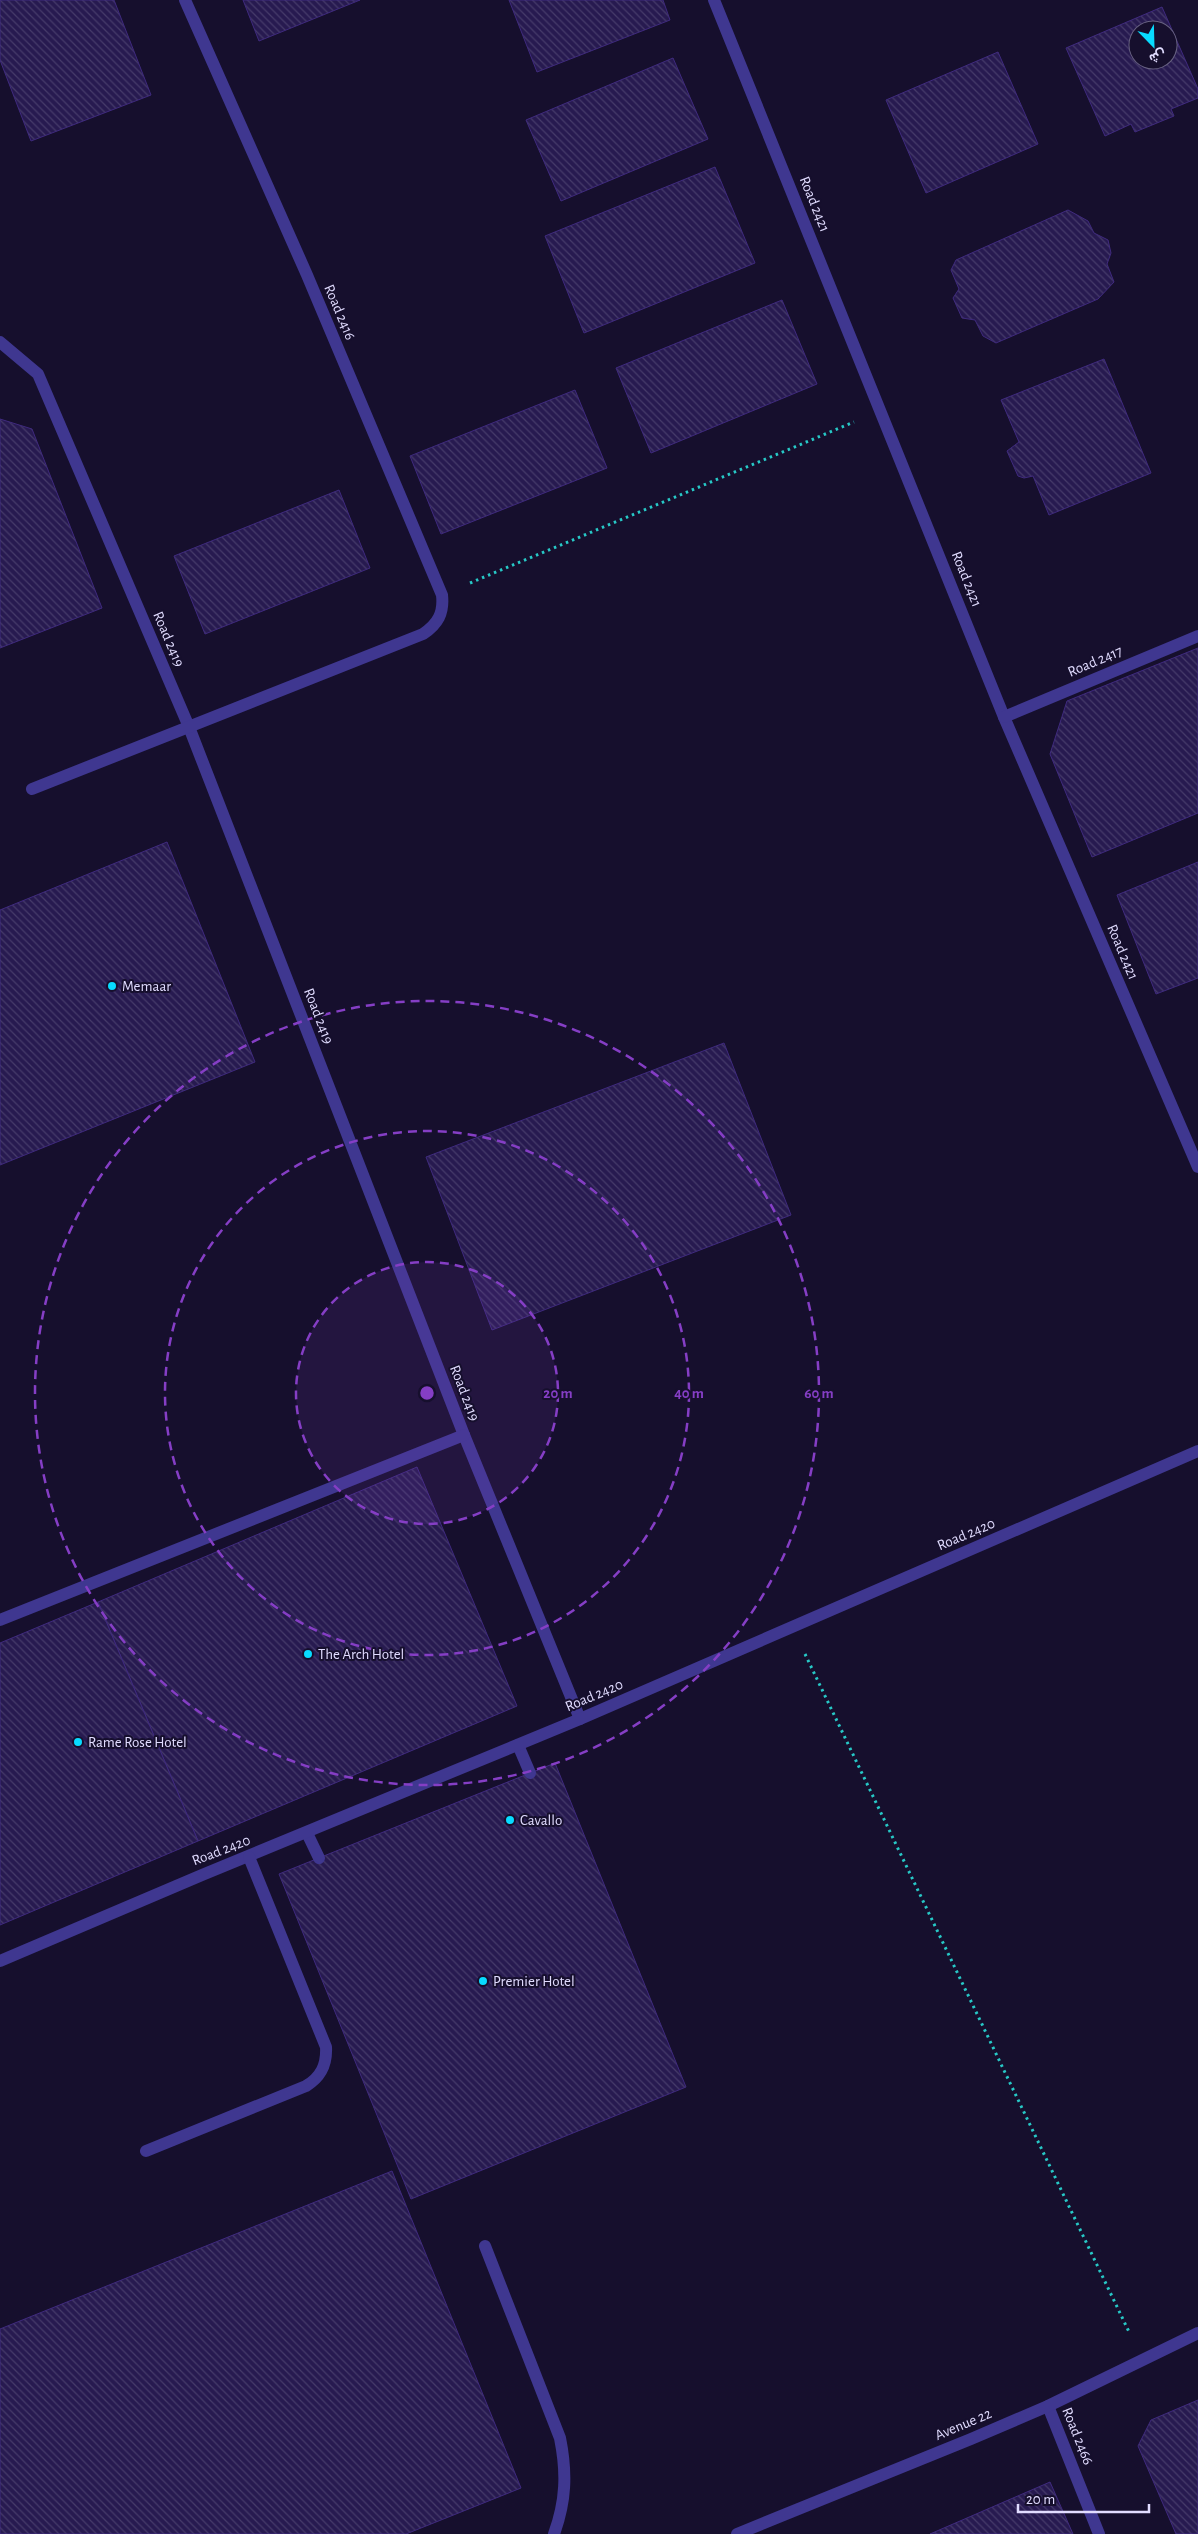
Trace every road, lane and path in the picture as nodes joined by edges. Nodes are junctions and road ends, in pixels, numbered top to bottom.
1 (185, 0) edge
2 (714, 0) edge
3 (0, 342) edge
4 (881, 411) junction
5 (442, 595) junction
6 (1198, 636) edge
7 (1004, 717) junction
8 (189, 727) junction
9 (32, 789) dead end
10 (1198, 1167) edge
11 (464, 1435) junction
12 (1198, 1451) edge
13 (0, 1620) edge
14 (792, 1627) junction
15 (580, 1719) junction
16 (518, 1745) junction
17 (530, 1773) dead end
18 (307, 1833) junction
19 (249, 1857) junction
20 (319, 1858) dead end
21 (0, 1961) edge
22 (146, 2151) dead end
23 (485, 2246) dead end
24 (1198, 2334) edge
25 (1143, 2361) junction
26 (1048, 2406) junction
27 (554, 2534) edge
28 (736, 2534) edge
29 (1100, 2534) edge

1 - 5 street, Road 2416
2 - 4 street, Road 2421
3 - 8 street, Road 2419
4 - 5 path
4 - 7 street, Road 2421
5 - 8 street
6 - 7 street, Road 2417
7 - 10 street, Road 2421
8 - 9 street
8 - 11 street, Road 2419
11 - 13 street
11 - 15 street, Road 2419
12 - 14 street, Road 2420
14 - 15 street, Road 2420
14 - 25 path
15 - 16 street, Road 2420
16 - 17 street
16 - 18 street, Road 2420
18 - 19 street, Road 2420
18 - 20 street
19 - 21 street, Road 2420
19 - 22 street
23 - 27 street
24 - 25 street, Avenue 22
25 - 26 street, Avenue 22
26 - 28 street, Avenue 22
26 - 29 street, Road 2466

